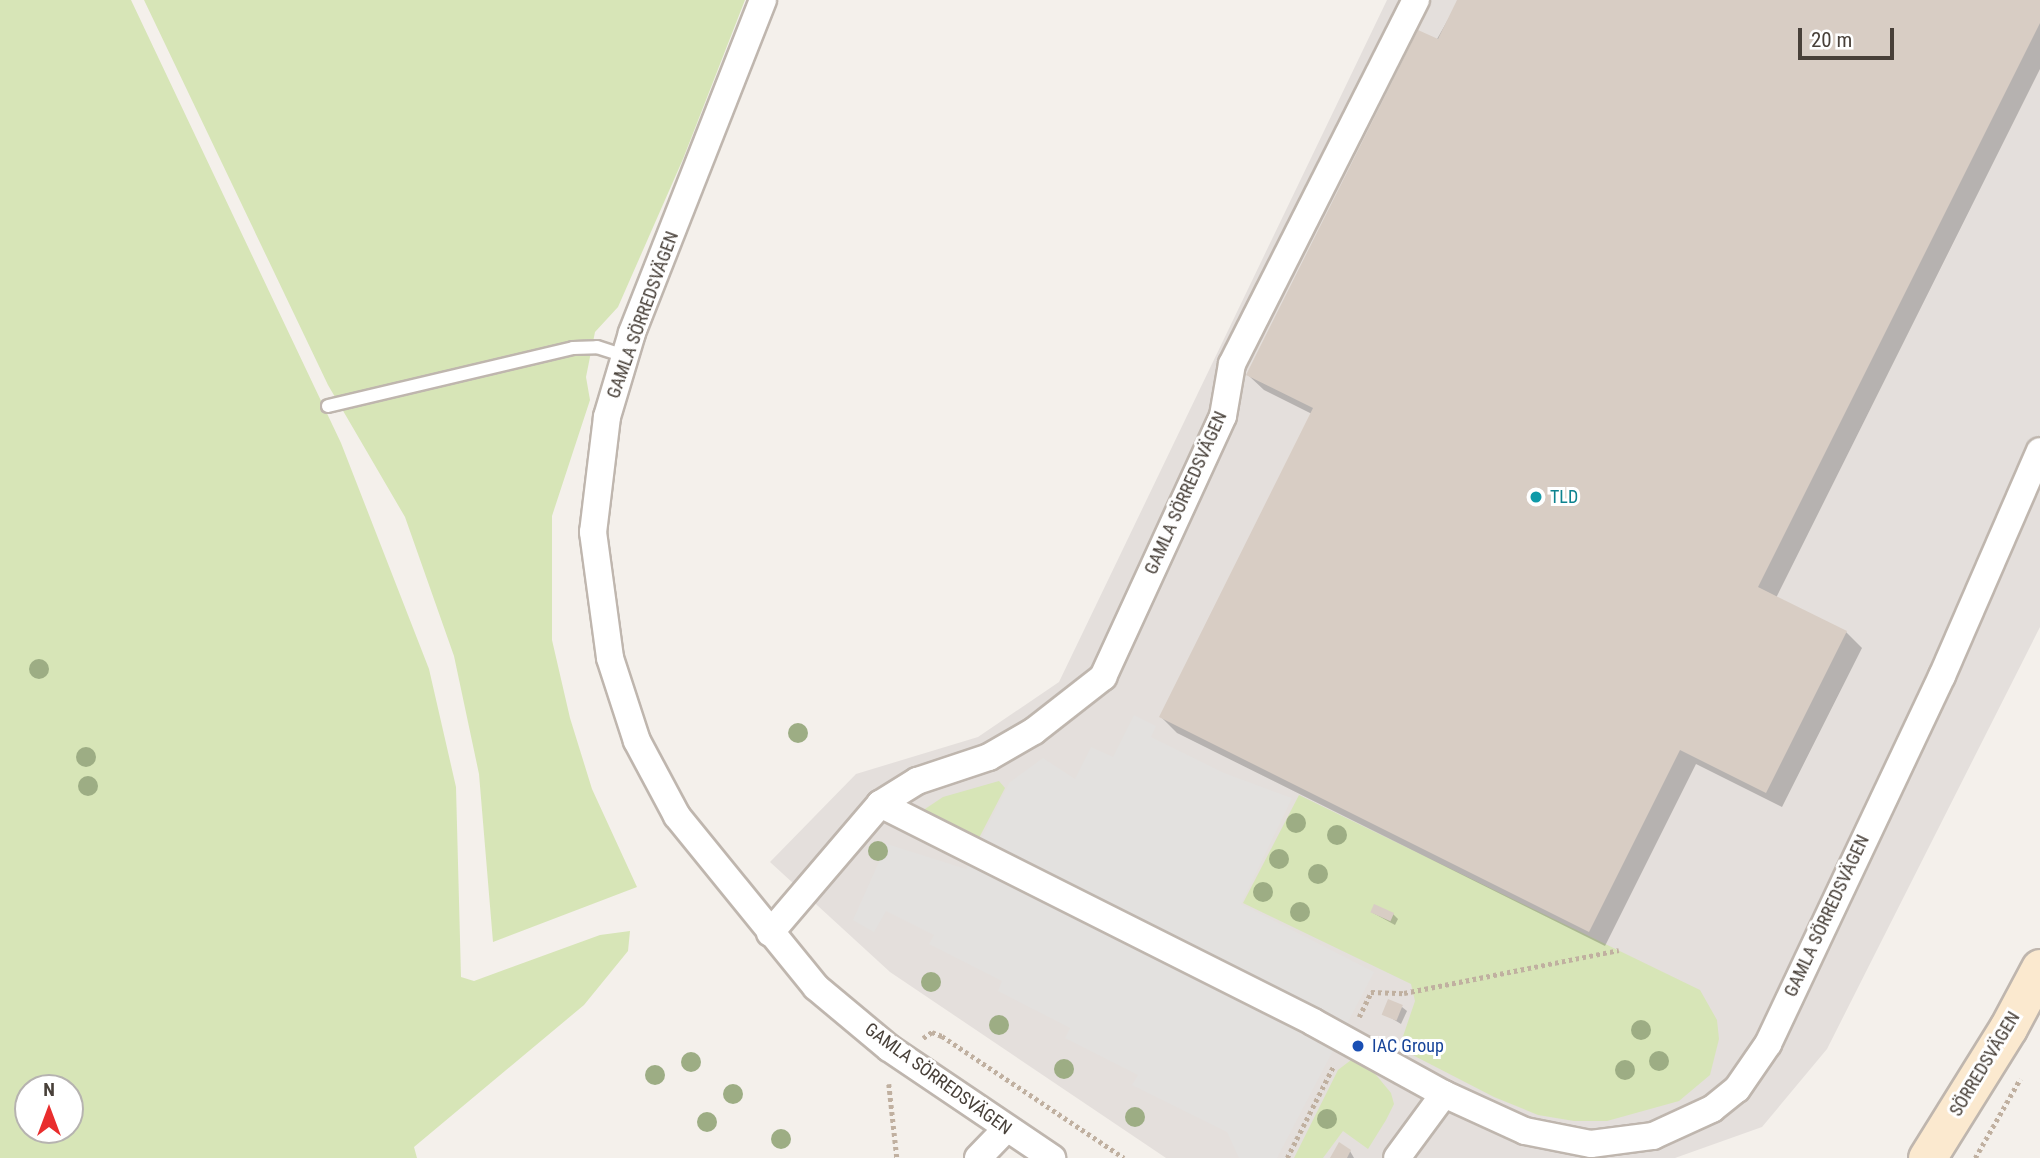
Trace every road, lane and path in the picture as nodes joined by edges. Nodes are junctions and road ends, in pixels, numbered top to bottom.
1 (763, 0) edge
2 (1416, 0) edge
3 (624, 356) junction
4 (328, 406) dead end
5 (2040, 451) edge
6 (880, 804) junction
7 (770, 933) junction
8 (1619, 950) dead end
9 (2040, 968) edge
10 (942, 1036) dead end
11 (1347, 1040) junction
12 (908, 1060) junction
13 (2021, 1077) dead end
14 (1444, 1094) junction
15 (1006, 1129) junction
16 (897, 1158) edge
17 (978, 1158) edge
18 (1052, 1158) edge
19 (1124, 1158) edge
20 (1287, 1158) edge
21 (1397, 1158) edge
22 (1927, 1158) edge
23 (1975, 1158) edge

1 - 3 street, GAMLA SÖRREDSVÄGEN
2 - 6 street, GAMLA SÖRREDSVÄGEN
3 - 4 lane
3 - 7 street, GAMLA SÖRREDSVÄGEN
5 - 14 street, GAMLA SÖRREDSVÄGEN
6 - 7 street, GAMLA SÖRREDSVÄGEN
6 - 11 street, GAMLA SÖRREDSVÄGEN
7 - 12 street, GAMLA SÖRREDSVÄGEN
8 - 11 path
9 - 22 street, SÖRREDSVÄGEN
10 - 19 path
11 - 14 street, GAMLA SÖRREDSVÄGEN
11 - 20 path
12 - 15 street, GAMLA SÖRREDSVÄGEN
12 - 16 path
13 - 23 path
14 - 21 street
15 - 17 street
15 - 18 street, GAMLA SÖRREDSVÄGEN

